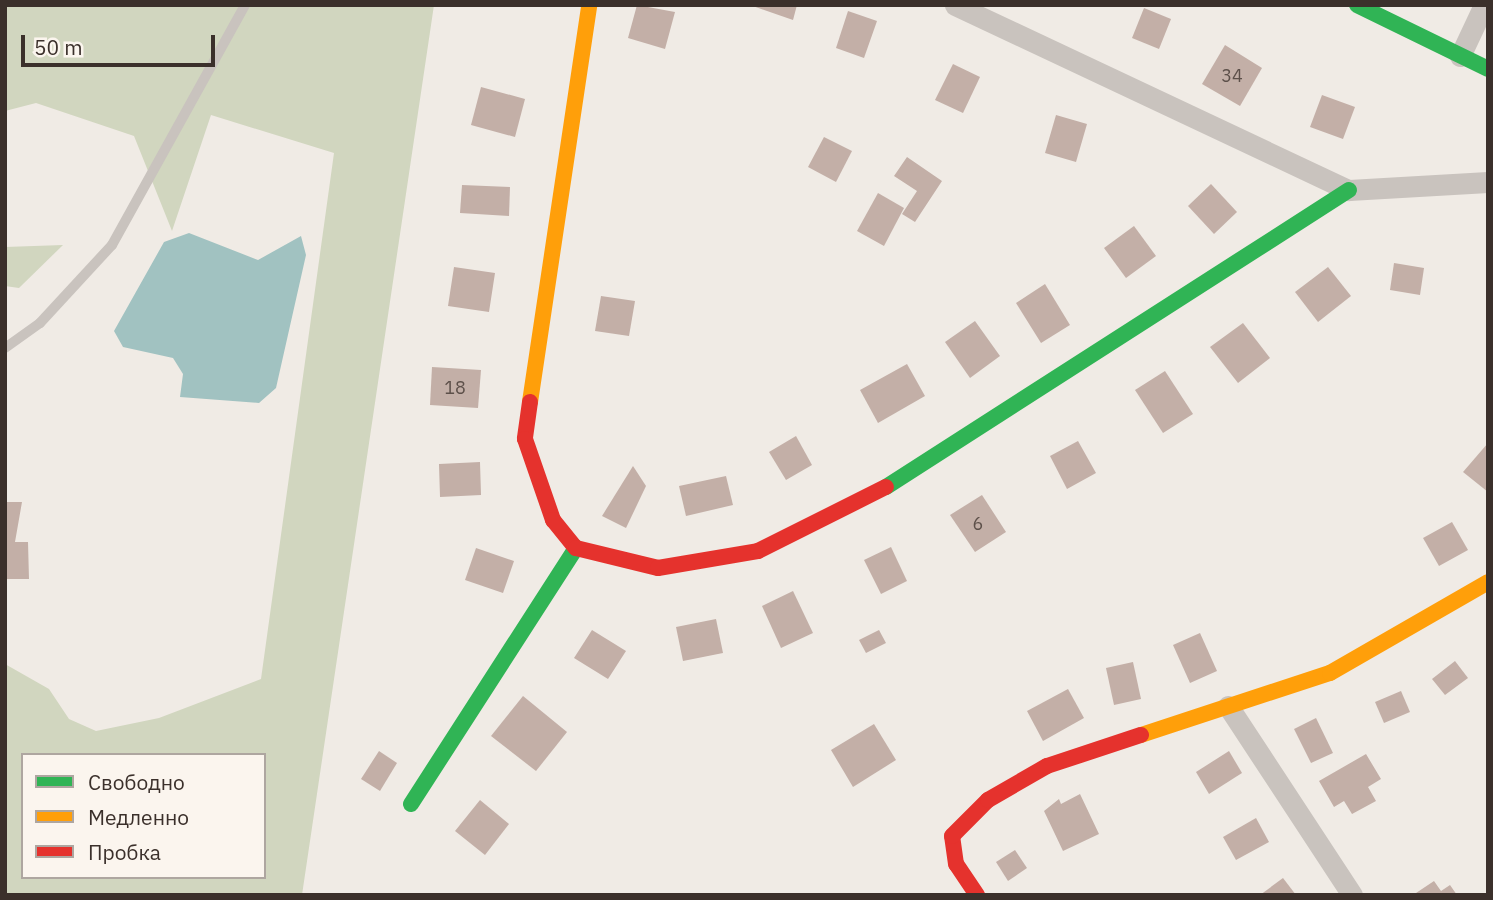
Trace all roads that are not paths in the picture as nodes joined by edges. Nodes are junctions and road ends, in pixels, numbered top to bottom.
1 (245, 5) edge
2 (589, 5) edge
3 (955, 5) edge
4 (1357, 5) edge
5 (1484, 5) edge
6 (1460, 56) junction
7 (1488, 69) edge
8 (1488, 182) edge
9 (1349, 190) junction
10 (5, 348) edge
11 (576, 548) junction
12 (1488, 582) edge
13 (1228, 706) junction
14 (411, 804) dead end
15 (976, 895) edge
16 (1352, 895) edge

1 - 10 lane
2 - 11 street
3 - 9 street
4 - 6 street
5 - 6 street
6 - 7 street
8 - 9 street
9 - 11 street
11 - 14 street
12 - 13 street
13 - 15 street
13 - 16 street

